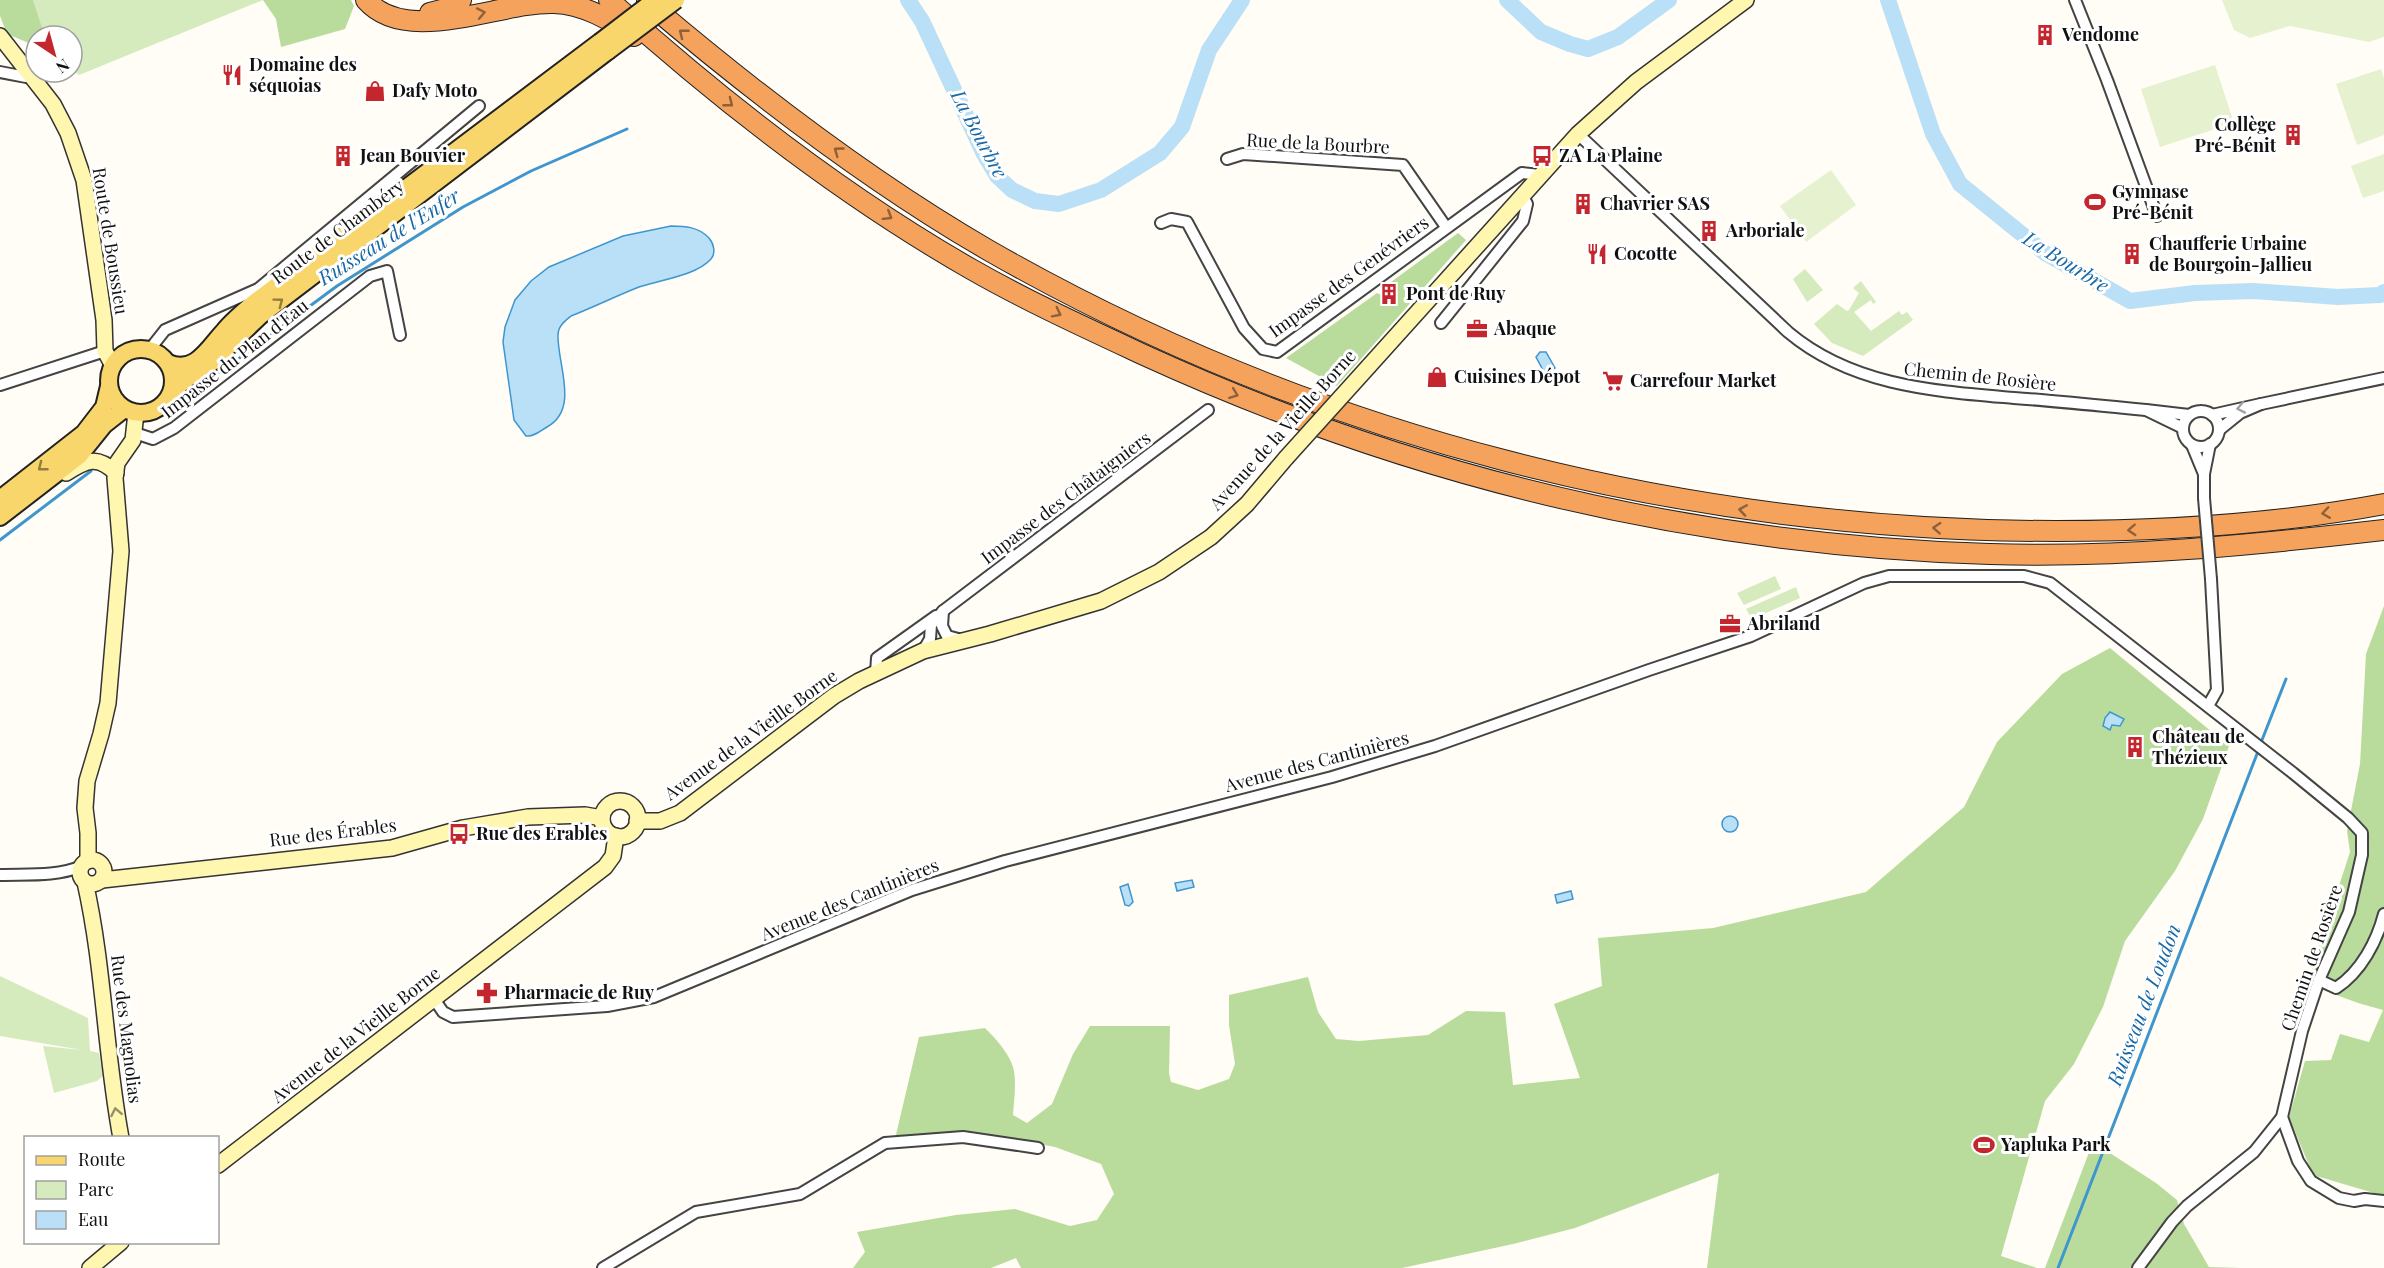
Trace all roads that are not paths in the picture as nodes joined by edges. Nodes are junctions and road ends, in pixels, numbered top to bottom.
1 (366, 0) edge
2 (378, 0) edge
3 (461, 0) edge
4 (609, 0) edge
5 (645, 0) edge
6 (655, 0) edge
7 (676, 0) edge
8 (1746, 0) edge
9 (2075, 0) edge
10 (0, 36) edge
11 (604, 47) junction
12 (24, 66) edge
13 (684, 67) junction
14 (0, 72) edge
15 (24, 77) edge
16 (39, 84) edge
17 (479, 106) dead end
18 (1578, 134) junction
19 (1227, 159) dead end
20 (1540, 175) junction
21 (1522, 195) junction
22 (2157, 216) dead end
23 (1161, 223) dead end
24 (1446, 227) junction
25 (1441, 323) dead end
26 (400, 335) dead end
27 (150, 349) junction
28 (109, 359) junction
29 (168, 363) junction
30 (2384, 378) edge
31 (0, 385) edge
32 (110, 386) junction
33 (172, 391) junction
34 (2261, 404) junction
35 (1208, 410) dead end
36 (2146, 410) junction
37 (130, 412) junction
38 (2189, 415) junction
39 (2212, 415) junction
40 (2183, 428) junction
41 (2219, 430) junction
42 (135, 433) junction
43 (2210, 444) junction
44 (2193, 445) junction
45 (116, 472) junction
46 (2204, 474) junction
47 (0, 499) edge
48 (21, 502) junction
49 (2384, 504) edge
50 (0, 517) edge
51 (2384, 530) edge
52 (943, 611) junction
53 (964, 641) junction
54 (923, 651) junction
55 (876, 673) junction
56 (2182, 685) joint
57 (2208, 706) junction
58 (602, 818) junction
59 (637, 821) junction
60 (616, 836) junction
61 (93, 873) junction
62 (0, 875) edge
63 (2384, 914) edge
64 (2319, 980) junction
65 (434, 999) junction
66 (2282, 1117) junction
67 (121, 1136) edge
68 (1038, 1148) dead end
69 (219, 1164) edge
70 (2384, 1201) edge
71 (119, 1244) edge
72 (90, 1268) edge
73 (603, 1268) edge
74 (2138, 1268) edge

1 -> 13 highway
2 - 3 highway
4 - 13 highway
49 -> 5 highway
6 - 11 main road, Route de Chambéry, bridge
7 - 11 main road, Route de Chambéry, bridge
8 - 18 main road, Avenue de la Vieille Borne
9 - 22 street
10 - 12 main road, Route de Boussieu
11 - 29 main road, Route de Chambéry
33 -> 11 main road, Route de Chambéry
13 -> 51 highway
14 - 15 street
16 - 28 main road, Route de Boussieu
17 - 27 street
18 - 20 main road, Avenue de la Vieille Borne
18 - 36 street, Chemin de Rosière
19 - 24 street, Rue de la Bourbre
20 - 21 main road, Avenue de la Vieille Borne
20 - 24 street, Impasse des Genévriers
21 - 25 street
21 - 53 main road, Avenue de la Vieille Borne, bridge
23 - 24 street, Impasse des Genévriers
26 - 42 street, Impasse du Plan d'Eau
27 - 28 main road
27 - 29 main road
28 - 31 street
28 - 32 main road
29 - 33 main road
30 - 34 street
32 - 37 main road
32 -> 47 main road
33 - 37 main road
34 -> 39 street
34 - 41 street
35 - 52 street, Impasse des Châtaigniers
36 - 38 street, Chemin de Rosière
36 - 40 street, Chemin de Rosière
37 - 42 main road
37 - 48 main road
38 - 39 street
38 - 40 street
39 - 41 street
40 - 44 street
41 - 43 street
42 - 45 main road
43 - 44 street
43 - 46 street
44 - 46 street
45 - 48 main road
45 - 61 main road
46 - 57 street, bridge
48 - 50 main road
52 - 53 street
52 - 54 street, Impasse des Châtaigniers
52 - 55 street
53 - 54 main road, Avenue de la Vieille Borne
54 - 55 main road, Avenue de la Vieille Borne
55 - 59 main road, Avenue de la Vieille Borne
56 - 57 street, Chemin de Rosière
56 - 65 street, Avenue des Cantinières
57 - 64 street, Chemin de Rosière
58 - 59 main road
58 - 60 main road
58 - 61 main road, Rue des Érables
59 - 60 main road
60 - 65 main road, Avenue de la Vieille Borne
61 - 62 street
67 -> 61 main road, Rue des Magnolias
63 - 64 street
64 - 66 street, Chemin de Rosière
65 - 69 main road, Avenue de la Vieille Borne
66 - 70 street
66 - 74 street, Chemin de Rosière
68 - 73 street
71 - 72 main road

